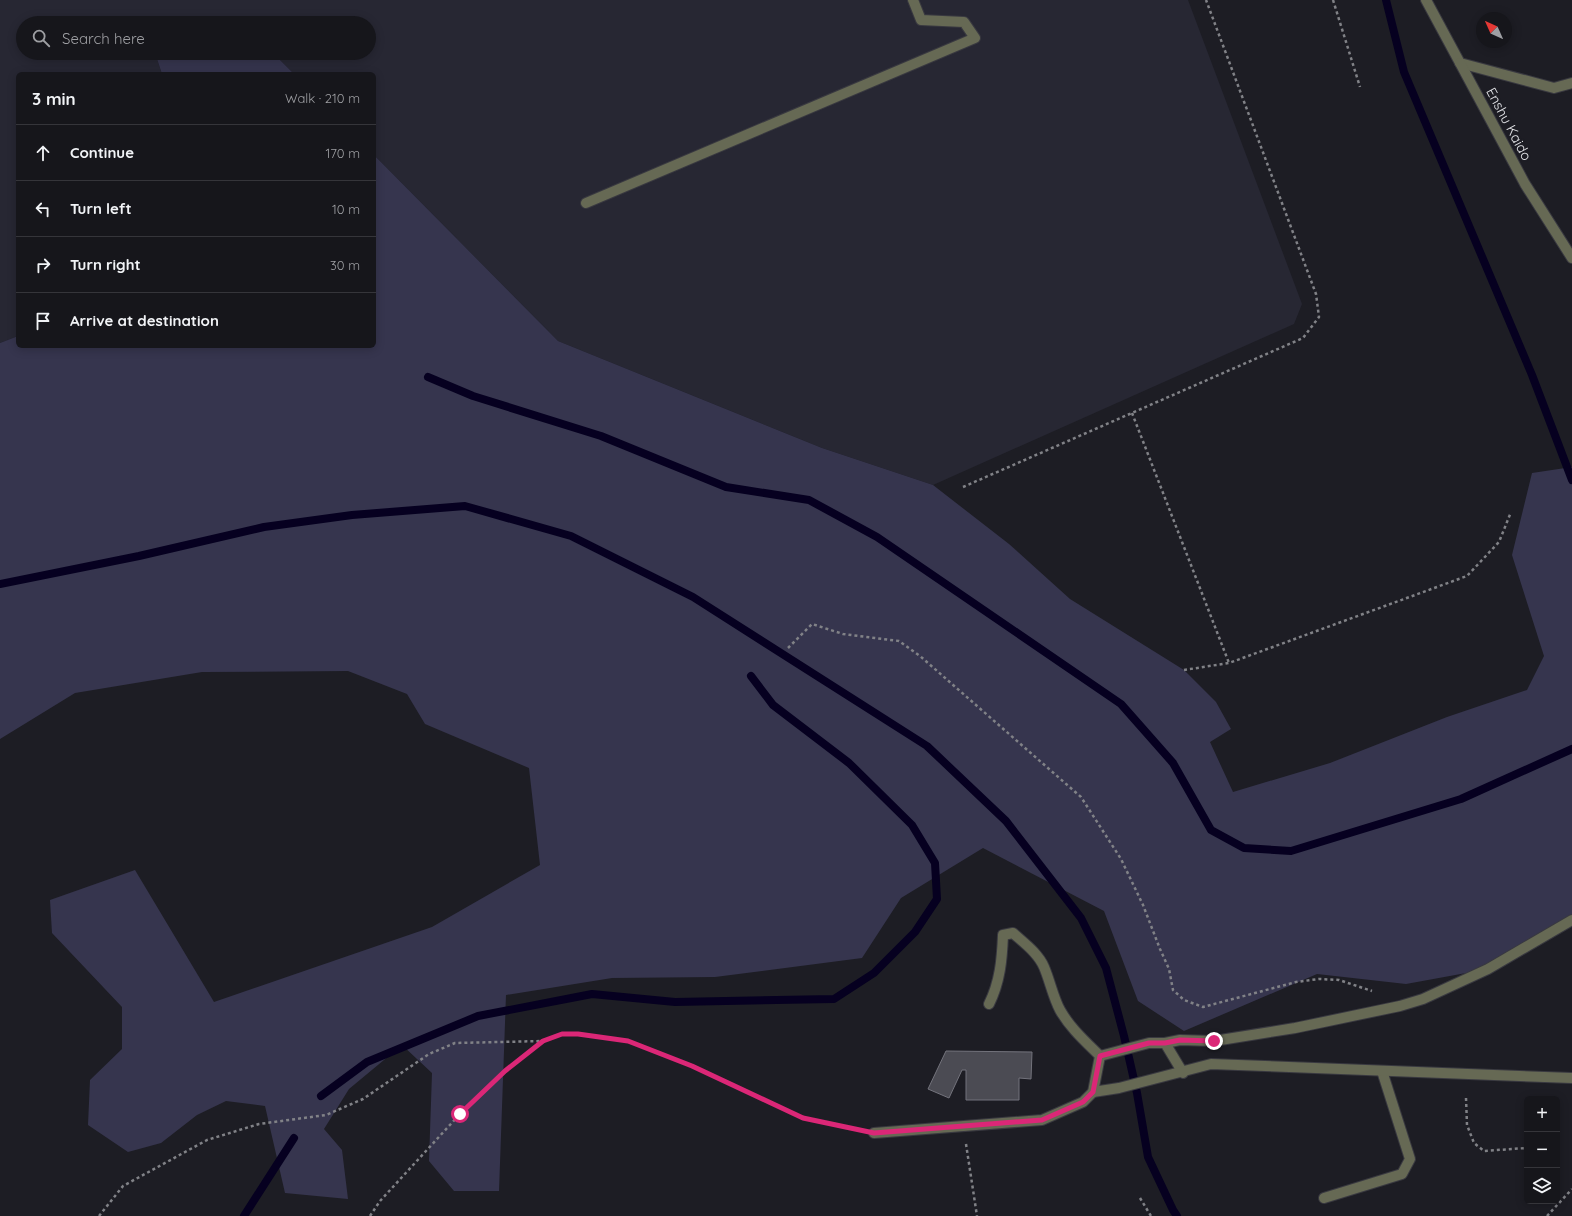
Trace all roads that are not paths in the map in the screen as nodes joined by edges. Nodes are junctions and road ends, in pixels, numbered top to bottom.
1 (913, 0) edge
2 (1426, 0) edge
3 (1460, 63) junction
4 (1572, 83) edge
5 (586, 203) dead end
6 (1572, 258) edge
7 (1572, 920) edge
8 (989, 1004) dead end
9 (1165, 1043) junction
10 (1100, 1056) junction
11 (1382, 1071) junction
12 (1182, 1073) junction
13 (1572, 1078) edge
14 (1093, 1092) junction
15 (874, 1133) road end
16 (1324, 1198) dead end

1 - 5 street
2 - 3 street, Enshu Kaido
3 - 4 street
3 - 6 street, Enshu Kaido
7 - 9 street
8 - 10 street
9 - 10 street
9 - 12 street
10 - 14 street
11 - 12 street
11 - 13 street
11 - 16 street
12 - 14 street
14 - 15 street

